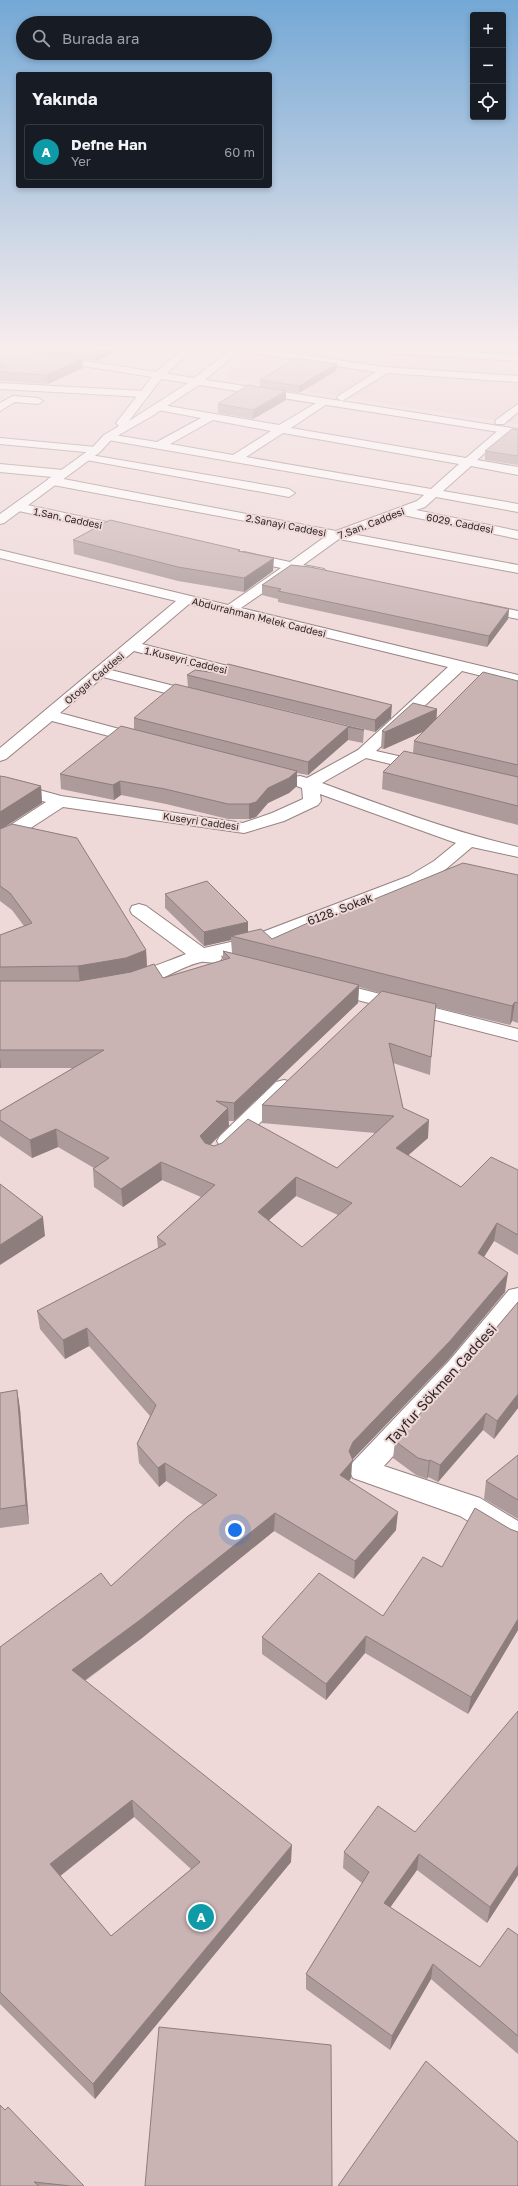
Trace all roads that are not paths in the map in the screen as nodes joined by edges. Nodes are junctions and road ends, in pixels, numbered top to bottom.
1 (93, 452) edge
2 (202, 452) edge
3 (246, 452) edge
4 (411, 452) edge
5 (477, 452) edge
6 (86, 457) junction
7 (237, 458) junction
8 (468, 462) junction
9 (0, 468) edge
10 (518, 471) edge
11 (326, 473) junction
12 (58, 478) junction
13 (289, 493) junction
14 (433, 493) junction
15 (276, 502) dead end
16 (18, 507) junction
17 (518, 508) edge
18 (262, 510) dead end
19 (402, 512) junction
20 (248, 518) junction
21 (0, 520) edge
22 (140, 533) edge
23 (518, 534) edge
24 (336, 535) junction
25 (231, 553) edge
26 (0, 554) edge
27 (292, 566) junction
28 (518, 569) edge
29 (331, 575) edge
30 (186, 599) junction
31 (463, 603) edge
32 (230, 610) junction
33 (518, 615) edge
34 (131, 646) junction
35 (459, 665) junction
36 (101, 672) junction
37 (518, 680) edge
38 (268, 681) edge
39 (209, 698) edge
40 (49, 715) junction
41 (157, 743) edge
42 (364, 753) junction
43 (0, 756) edge
44 (441, 771) edge
45 (287, 778) edge
46 (0, 784) edge
47 (310, 784) junction
48 (60, 801) junction
49 (0, 840) edge
50 (469, 841) junction
51 (518, 852) edge
52 (440, 865) junction
53 (464, 870) edge
54 (139, 910) dead end
55 (200, 955) junction
56 (238, 965) edge
57 (314, 984) edge
58 (110, 986) edge
59 (376, 999) junction
60 (359, 1015) edge
61 (518, 1035) edge
62 (297, 1074) edge
63 (214, 1155) edge
64 (518, 1298) edge
65 (518, 1536) edge

1 - 6 street
2 - 7 street
3 - 7 street
4 - 8 street
5 - 8 street, 7.San. Caddesi
6 - 12 street
6 - 13 street
7 - 11 street
8 - 10 street
8 - 14 street, 7.San. Caddesi
9 - 12 street, 2.Sanayi Caddesi
11 - 13 street
11 - 14 street
12 - 16 street
12 - 20 street, 2.Sanayi Caddesi
13 - 15 street
14 - 17 street
14 - 19 street, 7.San. Caddesi
16 - 21 street
16 - 22 street, 1.San. Caddesi
18 - 20 street
19 - 23 street, 6029. Caddesi
19 - 24 street, 7.San. Caddesi
20 - 24 street, 2.Sanayi Caddesi
24 - 27 street, 7.San. Caddesi
24 - 28 street, 2.Sanayi Caddesi
25 - 27 street
26 - 30 street, Abdurrahman Melek Caddesi
27 - 29 street
27 - 32 street, 7.San. Caddesi
30 - 32 street, Abdurrahman Melek Caddesi
30 - 34 street, Otogar Caddesi
31 - 33 street
32 - 35 street, Abdurrahman Melek Caddesi
34 - 36 street, Otogar Caddesi
34 - 38 street, 1.Kuseyri Caddesi
35 - 37 street, Abdurrahman Melek Caddesi
35 - 42 street
36 - 39 street
36 - 40 street, Otogar Caddesi
40 - 41 street
40 - 43 street, Otogar Caddesi
42 - 44 street
42 - 47 street
45 - 47 street
46 - 48 street, Kuseyri Caddesi
47 - 48 street, Kuseyri Caddesi
47 - 50 street
48 - 49 street
50 - 51 street
50 - 52 street, 6128. Sokak
52 - 53 street
52 - 55 street, 6128. Sokak
54 - 55 street
55 - 56 street
55 - 58 street, 6128. Sokak
57 - 59 street
59 - 60 street
59 - 61 street
62 - 63 street
64 - 65 street, Tayfur Sökmen Caddesi

